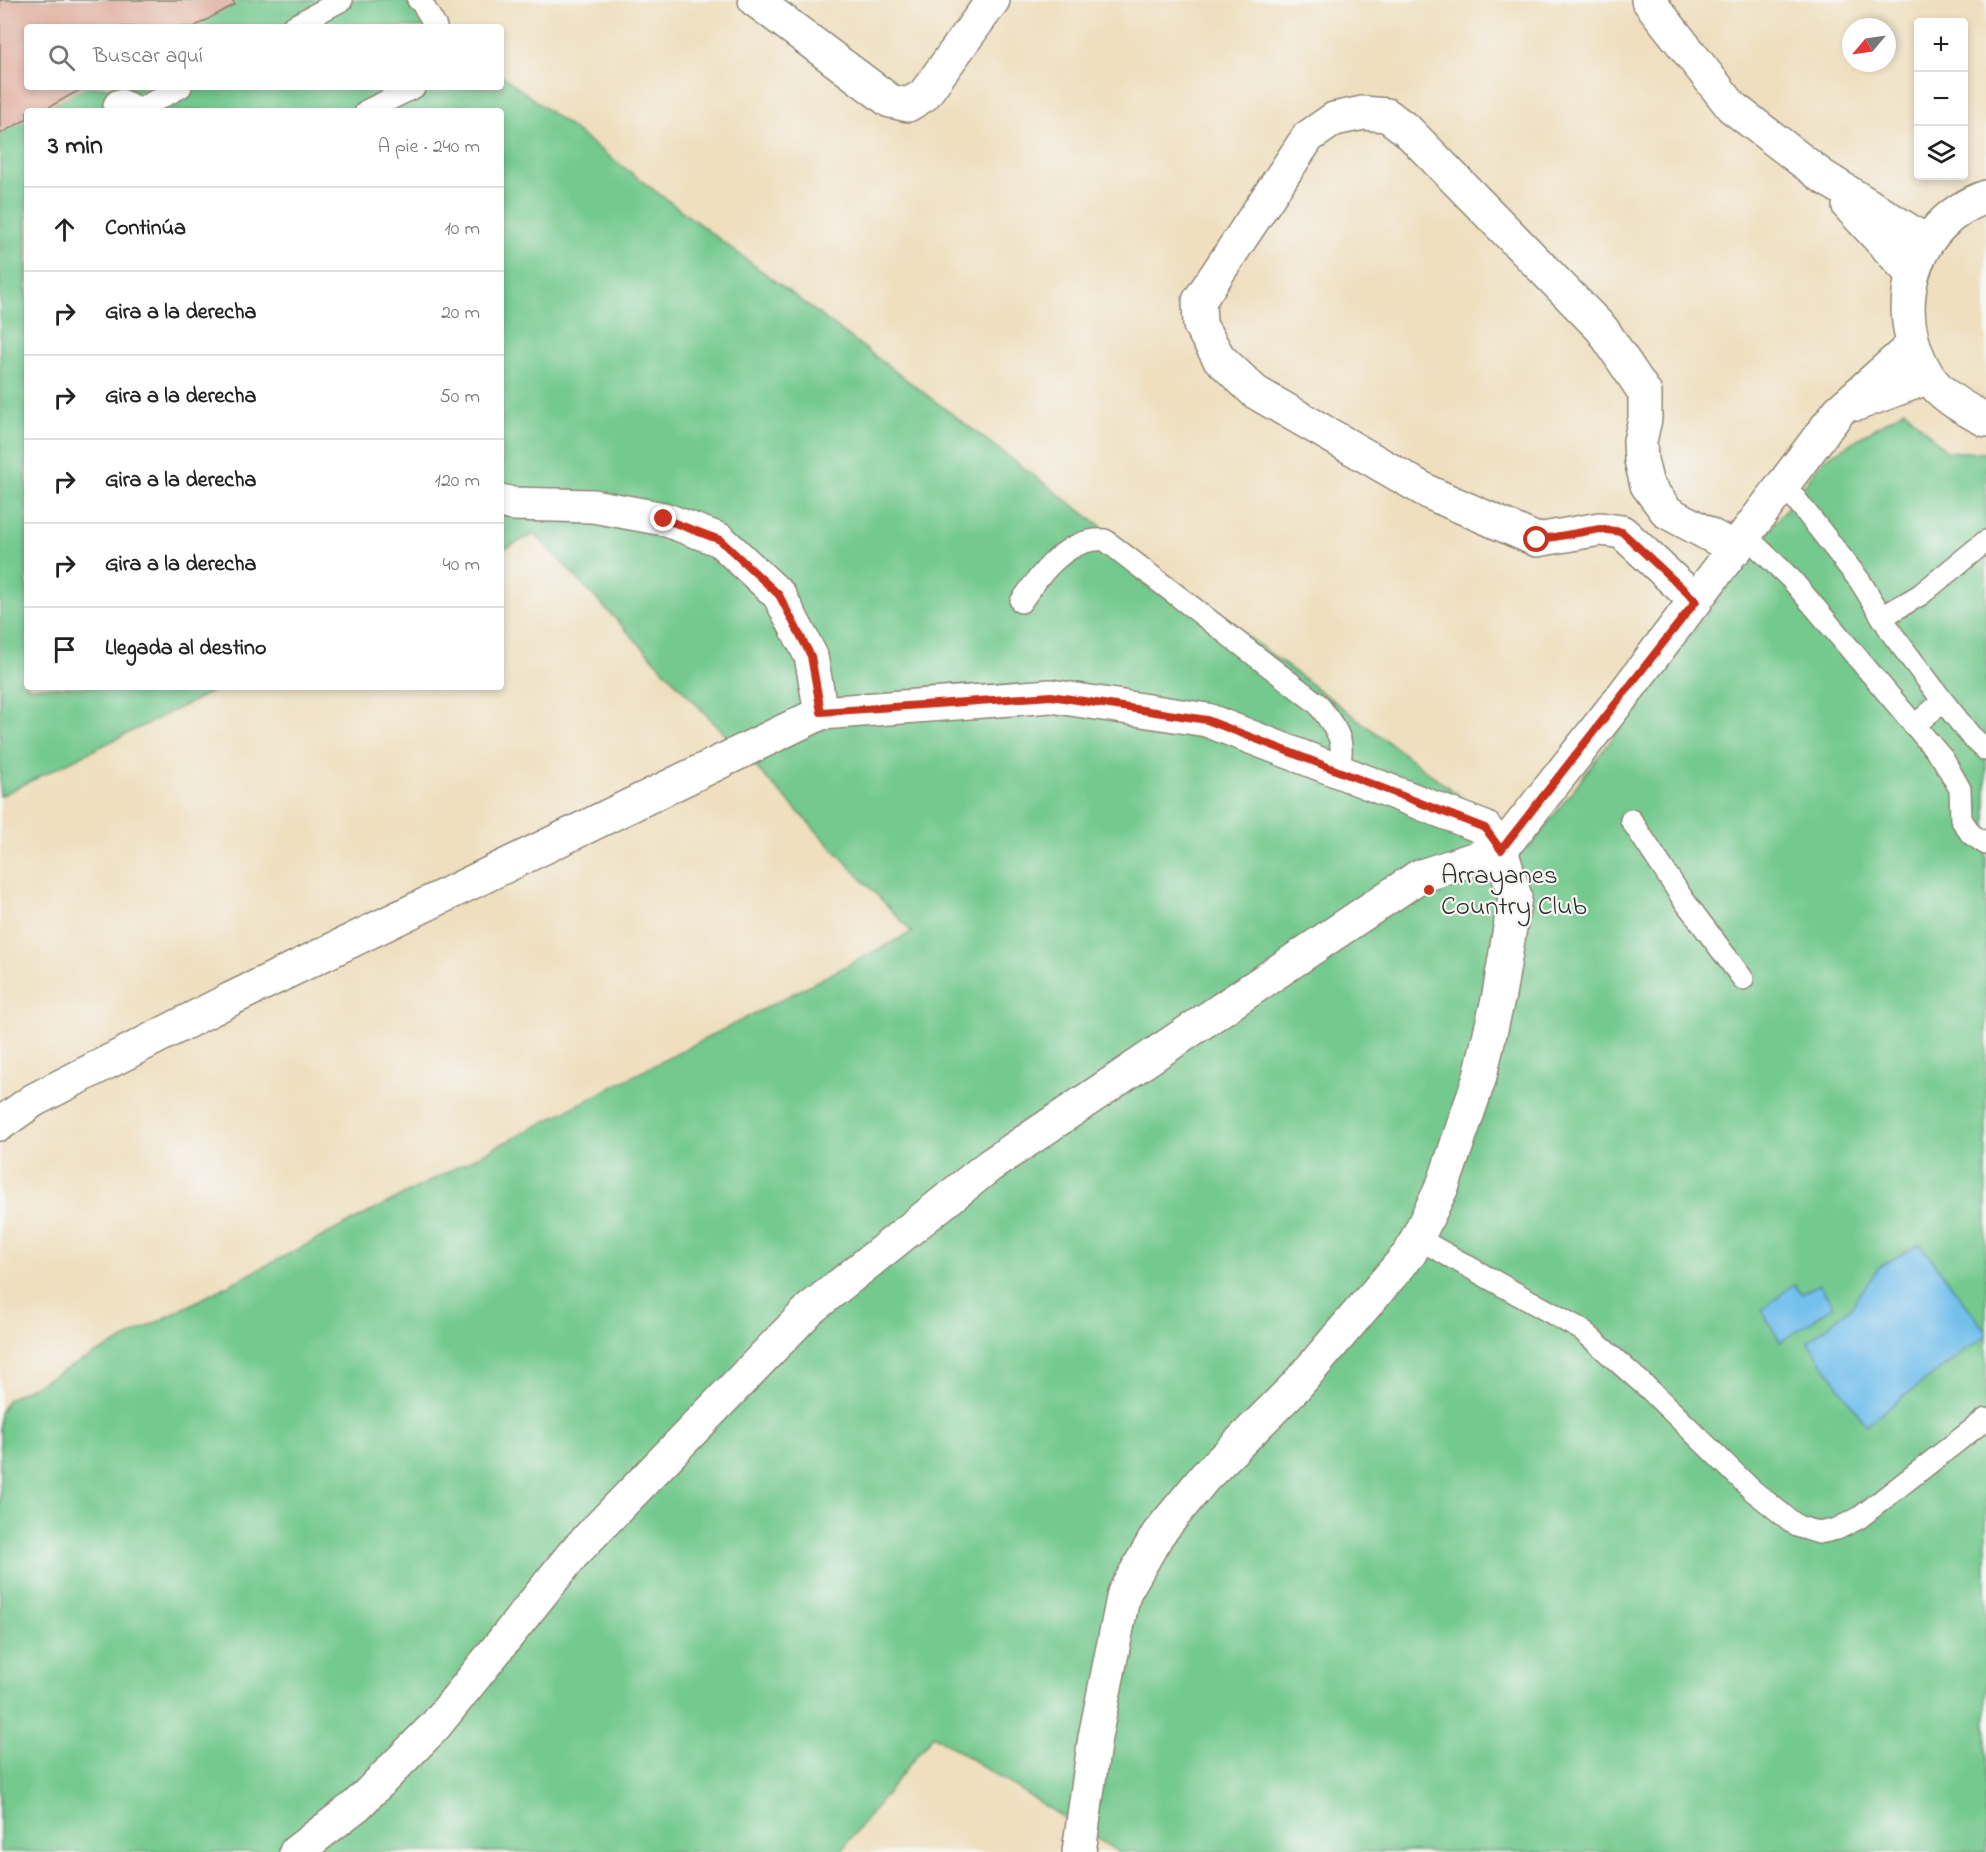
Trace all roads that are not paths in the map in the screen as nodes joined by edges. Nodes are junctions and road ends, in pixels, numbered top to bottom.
1 (342, 0) edge
2 (418, 0) edge
3 (755, 0) edge
4 (993, 0) edge
5 (1648, 0) edge
6 (298, 24) edge
7 (434, 24) edge
8 (174, 90) edge
9 (410, 90) edge
10 (131, 108) edge
11 (372, 108) edge
12 (1822, 176) junction
13 (1986, 197) edge
14 (1927, 242) junction
15 (1912, 274) junction
16 (1913, 345) junction
17 (1929, 377) junction
18 (1839, 411) junction
19 (1986, 420) edge
20 (1784, 484) junction
21 (504, 502) edge
22 (1986, 542) edge
23 (1741, 543) junction
24 (1696, 601) junction
25 (1021, 602) dead end
26 (1882, 617) junction
27 (1942, 701) junction
28 (821, 712) junction
29 (1914, 726) junction
30 (1986, 750) edge
31 (1338, 773) junction
32 (1630, 820) dead end
33 (1986, 844) edge
34 (1501, 850) junction
35 (1743, 979) dead end
36 (0, 1124) edge
37 (1417, 1238) junction
38 (1986, 1419) edge
39 (296, 1852) edge
40 (1079, 1852) edge

1 - 6 lane
2 - 7 lane
3 - 4 street
5 - 12 street
8 - 10 lane
9 - 11 lane
12 - 14 street
12 - 15 street
13 - 14 street
14 - 15 street
15 - 16 street
16 - 17 street
16 - 18 street
17 - 18 street
17 - 19 street
18 - 20 street
20 - 23 street
20 - 26 lane
21 - 28 street
22 - 26 lane
23 - 24 street
23 - 24 street
23 - 29 lane
24 - 34 street
25 - 31 lane
26 - 27 lane
27 - 29 lane
27 - 30 lane
28 - 31 street
28 - 36 street
29 - 33 lane
31 - 34 street
32 - 35 lane
34 - 37 street
34 - 39 street
37 - 38 lane
37 - 40 street

